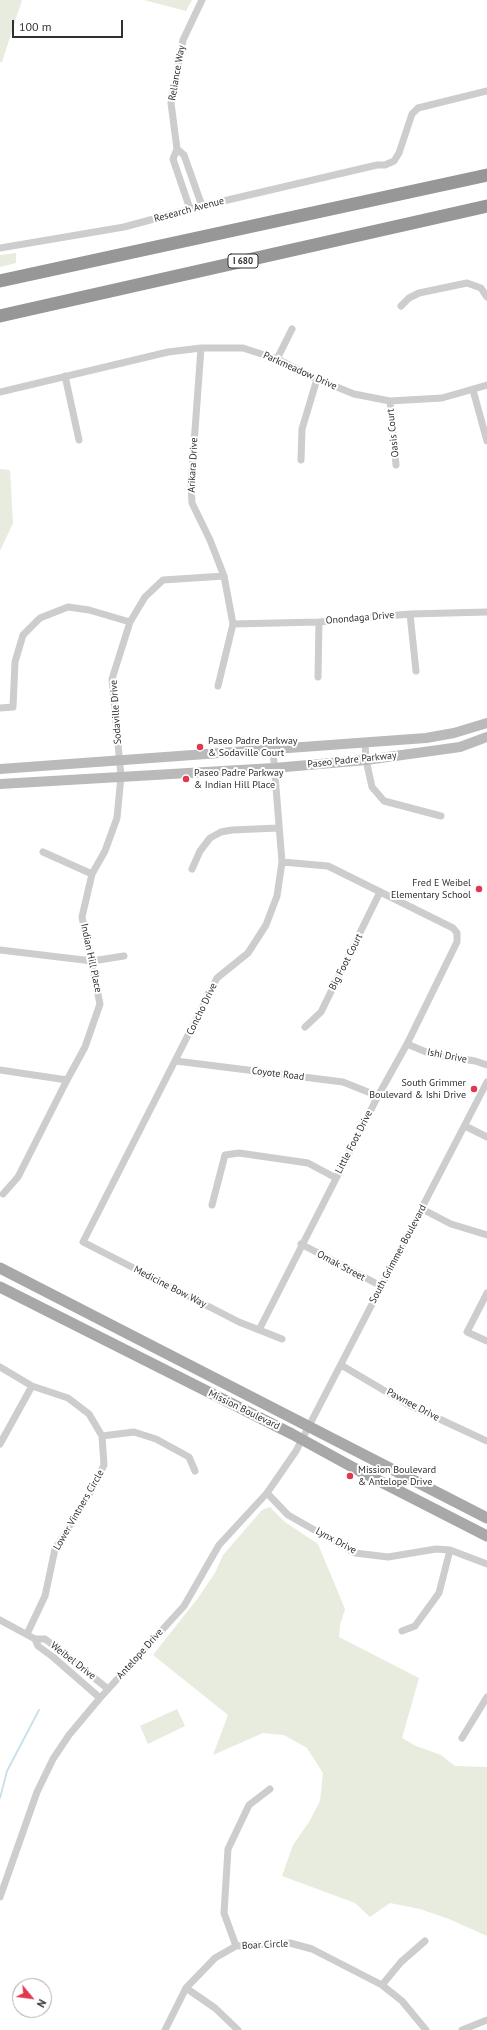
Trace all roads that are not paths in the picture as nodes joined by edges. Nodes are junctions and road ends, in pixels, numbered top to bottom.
1 (202, 0) edge
2 (487, 91) edge
3 (177, 149) junction
4 (487, 175) edge
5 (202, 206) junction
6 (487, 206) edge
7 (190, 209) junction
8 (0, 248) edge
9 (0, 282) edge
10 (487, 297) edge
11 (401, 306) dead end
12 (0, 316) edge
13 (292, 329) dead end
14 (201, 348) junction
15 (277, 359) junction
16 (65, 376) junction
17 (317, 379) junction
18 (487, 385) edge
19 (473, 390) junction
20 (0, 392) edge
21 (390, 401) junction
22 (79, 440) dead end
23 (487, 441) edge
24 (301, 460) dead end
25 (396, 465) dead end
26 (224, 576) junction
27 (487, 612) edge
28 (410, 614) junction
29 (130, 622) junction
30 (319, 622) junction
31 (233, 624) junction
32 (416, 671) dead end
33 (318, 678) dead end
34 (218, 686) dead end
35 (0, 708) edge
36 (487, 723) edge
37 (487, 737) edge
38 (365, 743) junction
39 (273, 750) junction
40 (120, 760) junction
41 (366, 760) junction
42 (274, 768) junction
43 (0, 769) edge
44 (121, 776) junction
45 (0, 784) edge
46 (441, 816) dead end
47 (278, 828) junction
48 (43, 852) dead end
49 (282, 862) junction
50 (192, 869) dead end
51 (92, 874) junction
52 (380, 892) junction
53 (0, 950) edge
54 (124, 956) dead end
55 (92, 962) junction
56 (305, 1027) dead end
57 (407, 1044) junction
58 (176, 1061) junction
59 (487, 1065) edge
60 (0, 1070) edge
61 (67, 1080) junction
62 (487, 1082) edge
63 (378, 1096) junction
64 (465, 1126) junction
65 (487, 1137) edge
66 (336, 1178) junction
67 (3, 1194) dead end
68 (212, 1205) dead end
69 (422, 1209) junction
70 (487, 1235) edge
71 (83, 1242) joint
72 (301, 1244) junction
73 (0, 1268) edge
74 (381, 1286) junction
75 (0, 1287) edge
76 (487, 1293) edge
77 (259, 1330) junction
78 (282, 1339) dead end
79 (487, 1341) edge
80 (341, 1365) junction
81 (0, 1367) edge
82 (32, 1386) junction
83 (308, 1426) junction
84 (102, 1436) junction
85 (302, 1439) junction
86 (487, 1441) edge
87 (0, 1444) edge
88 (194, 1471) dead end
89 (267, 1493) junction
90 (487, 1518) edge
91 (487, 1536) edge
92 (450, 1550) junction
93 (487, 1564) edge
94 (0, 1620) edge
95 (402, 1631) dead end
96 (27, 1634) junction
97 (35, 1639) junction
98 (108, 1689) junction
99 (487, 1697) edge
100 (100, 1698) junction
101 (462, 1738) dead end
102 (270, 1789) dead end
103 (0, 1897) edge
104 (425, 1941) dead end
105 (236, 1946) junction
106 (382, 1985) junction
107 (186, 1988) junction
108 (487, 2020) edge
109 (165, 2030) edge
110 (238, 2030) edge
111 (426, 2030) edge
112 (462, 2030) edge

1 - 3 street, Reliance Way
2 - 5 street, Research Avenue
3 - 5 street, Reliance Way
3 - 7 street, Reliance Way
4 - 9 highway
5 - 7 street, Research Avenue
6 - 12 highway, I 680
7 - 8 street, Research Avenue
10 - 11 street
13 - 15 street
14 - 15 street, Parkmeadow Drive
14 - 16 street, Parkmeadow Drive
14 - 26 street, Arikara Drive
15 - 17 street, Parkmeadow Drive
16 - 20 street, Parkmeadow Drive
16 - 22 street
17 - 21 street, Parkmeadow Drive
17 - 24 street
18 - 19 street, Parkmeadow Drive
19 - 21 street, Parkmeadow Drive
19 - 23 street
21 - 25 street, Oasis Court
26 - 29 street, Sodaville Drive
26 - 31 street, Arikara Drive
27 - 28 street, Onondaga Drive
28 - 30 street, Onondaga Drive
28 - 32 street
29 - 35 street
29 - 40 street, Sodaville Drive
30 - 31 street, Onondaga Drive
30 - 33 street
31 - 34 street
36 - 38 main road, Paseo Padre Parkway
37 - 41 main road, Paseo Padre Parkway
38 - 39 main road, Paseo Padre Parkway
38 - 41 street
39 - 40 main road, Paseo Padre Parkway
39 - 42 street, Concho Drive
40 - 43 main road, Paseo Padre Parkway
40 - 44 street, Sodaville Drive
41 - 42 main road, Paseo Padre Parkway
41 - 46 street
42 - 44 main road, Paseo Padre Parkway
42 - 47 street, Concho Drive
44 - 45 main road, Paseo Padre Parkway
44 - 51 street, Indian Hill Place
47 - 49 street, Concho Drive
47 - 50 street
48 - 51 street
49 - 52 street
49 - 58 street, Concho Drive
51 - 55 street, Indian Hill Place
52 - 56 street, Big Foot Court
52 - 57 street, Little Foot Drive
53 - 55 street
54 - 55 street
55 - 61 street, Indian Hill Place
57 - 59 street, Ishi Drive
57 - 63 street, Little Foot Drive
58 - 63 street, Coyote Road
58 - 71 street, Concho Drive
60 - 61 street
61 - 67 street, Indian Hill Place
62 - 64 street, South Grimmer Boulevard
63 - 66 street, Little Foot Drive
64 - 65 street
64 - 69 street, South Grimmer Boulevard
66 - 68 street
66 - 72 street, Little Foot Drive
69 - 70 street
69 - 74 street, South Grimmer Boulevard
71 - 77 street, Medicine Bow Way
72 - 74 street, Omak Street
72 - 77 street, Little Foot Drive
73 - 83 main road, Mission Boulevard
74 - 80 street, South Grimmer Boulevard
75 - 85 main road, Mission Boulevard
76 - 79 street
77 - 78 street, Medicine Bow Way
80 - 83 street, South Grimmer Boulevard
80 - 86 street, Pawnee Drive
81 - 82 street, Lower Vintners Circle
82 - 84 street, Lower Vintners Circle
82 - 87 street
83 - 85 street, Antelope Drive
83 - 90 main road, Mission Boulevard
84 - 88 street
84 - 96 street, Lower Vintners Circle
85 - 89 street, Antelope Drive
85 - 91 main road, Mission Boulevard
89 - 92 street, Lynx Drive
89 - 98 street, Antelope Drive
92 - 93 street, Lynx Drive
92 - 95 street
94 - 96 street, Weibel Drive
96 - 97 street, Weibel Drive
97 - 98 street, Weibel Drive
97 - 100 street, Weibel Drive
98 - 100 street, Antelope Drive
99 - 101 street
100 - 103 street, Antelope Drive
102 - 105 street
104 - 106 street
105 - 106 street, Boar Circle
105 - 107 street, Boar Circle
106 - 111 street, Boar Circle
107 - 109 street, Boar Circle
107 - 110 street
108 - 112 street

